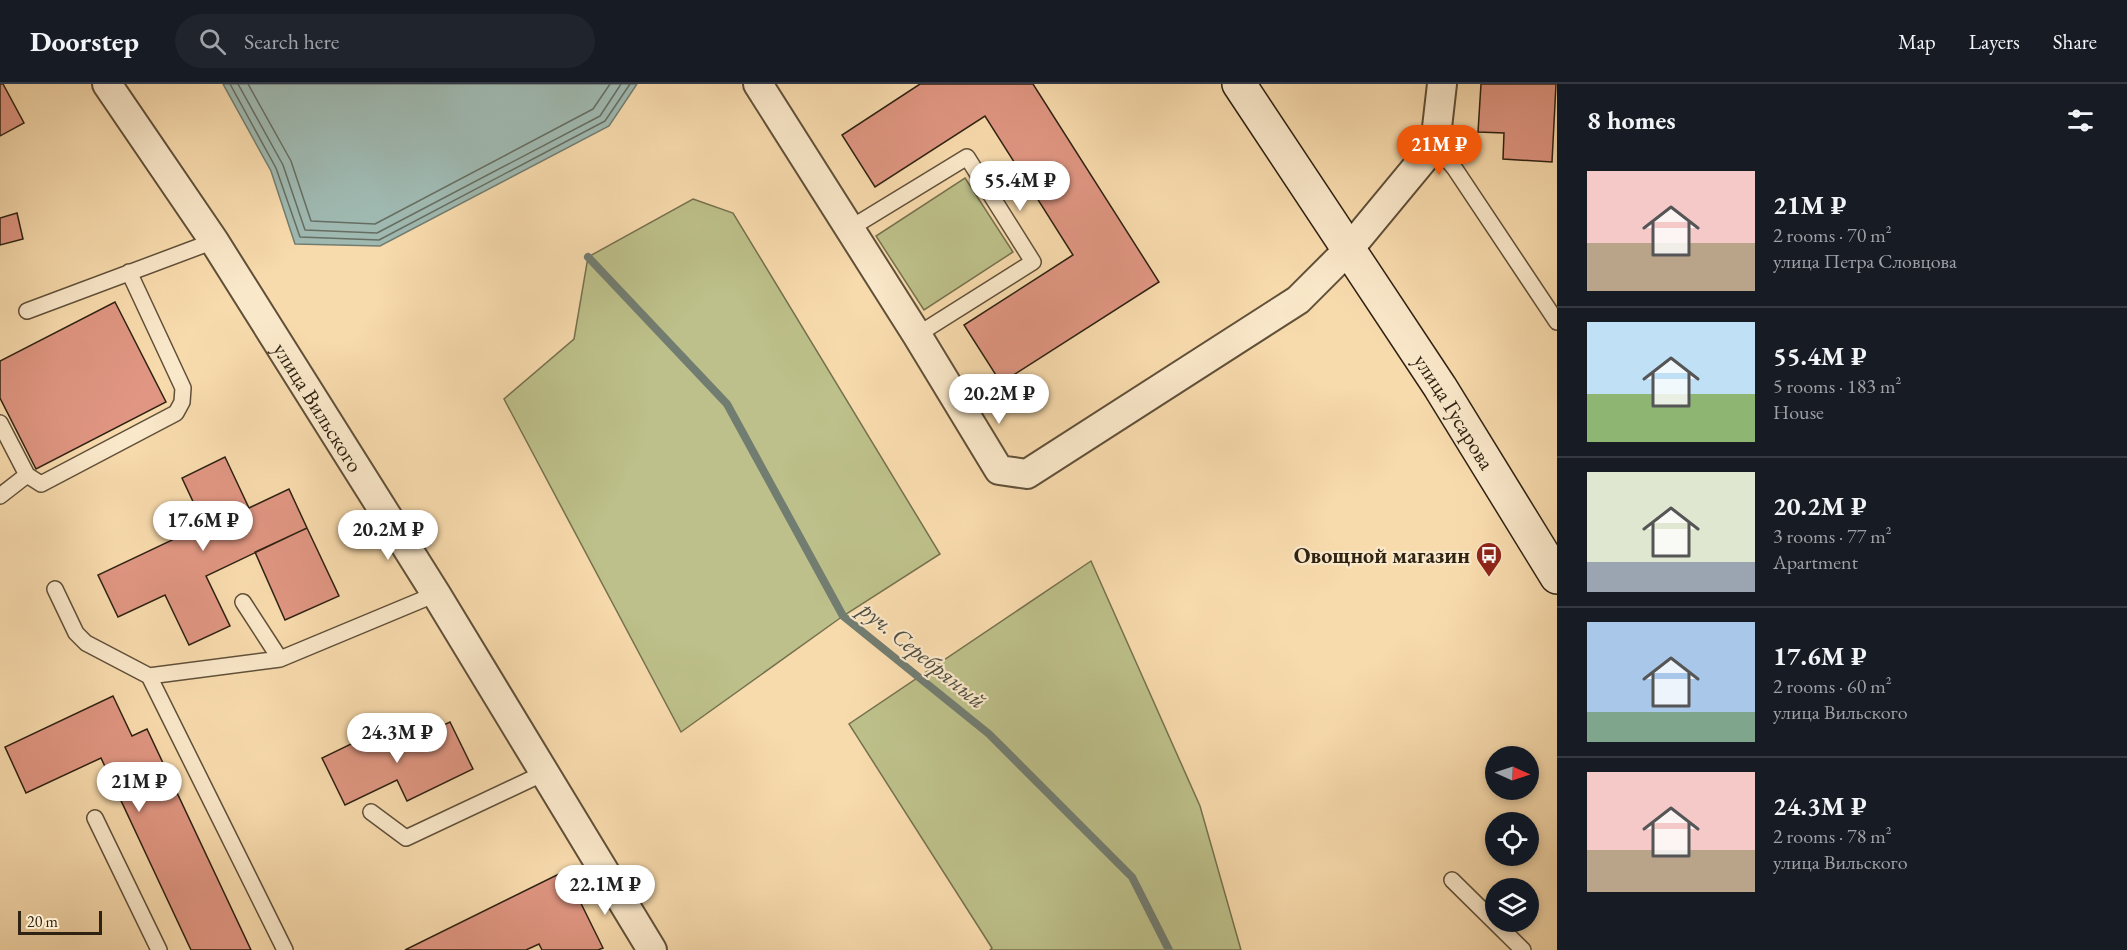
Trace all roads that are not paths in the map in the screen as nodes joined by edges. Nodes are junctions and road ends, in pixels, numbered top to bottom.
1 (107, 84) edge
2 (758, 84) edge
3 (1239, 84) edge
4 (1442, 84) edge
5 (1435, 145) junction
6 (849, 229) junction
7 (214, 241) junction
8 (1348, 249) junction
9 (129, 272) junction
10 (27, 311) dead end
11 (1557, 322) edge
12 (917, 335) junction
13 (0, 423) edge
14 (27, 475) junction
15 (0, 496) edge
16 (1557, 576) edge
17 (55, 589) dead end
18 (436, 594) junction
19 (243, 602) dead end
20 (280, 658) junction
21 (149, 676) junction
22 (544, 773) junction
23 (371, 812) dead end
24 (95, 818) dead end
25 (1452, 880) dead end
26 (159, 950) edge
27 (285, 950) edge
28 (652, 950) edge
29 (1523, 950) edge

1 - 7 street, улица Вильского
2 - 6 street
3 - 8 main road, улица Гусарова
4 - 5 street
5 - 8 street
5 - 11 lane
6 - 12 street
6 - 12 lane
7 - 9 lane
7 - 18 street, улица Вильского
8 - 12 street
8 - 16 main road, улица Гусарова
9 - 10 lane
9 - 14 lane
13 - 14 lane
14 - 15 lane
17 - 21 lane
18 - 20 lane
18 - 22 street, улица Вильского
19 - 20 lane
20 - 21 lane
21 - 27 lane
22 - 23 lane
22 - 28 street, улица Вильского
24 - 26 lane
25 - 29 lane

